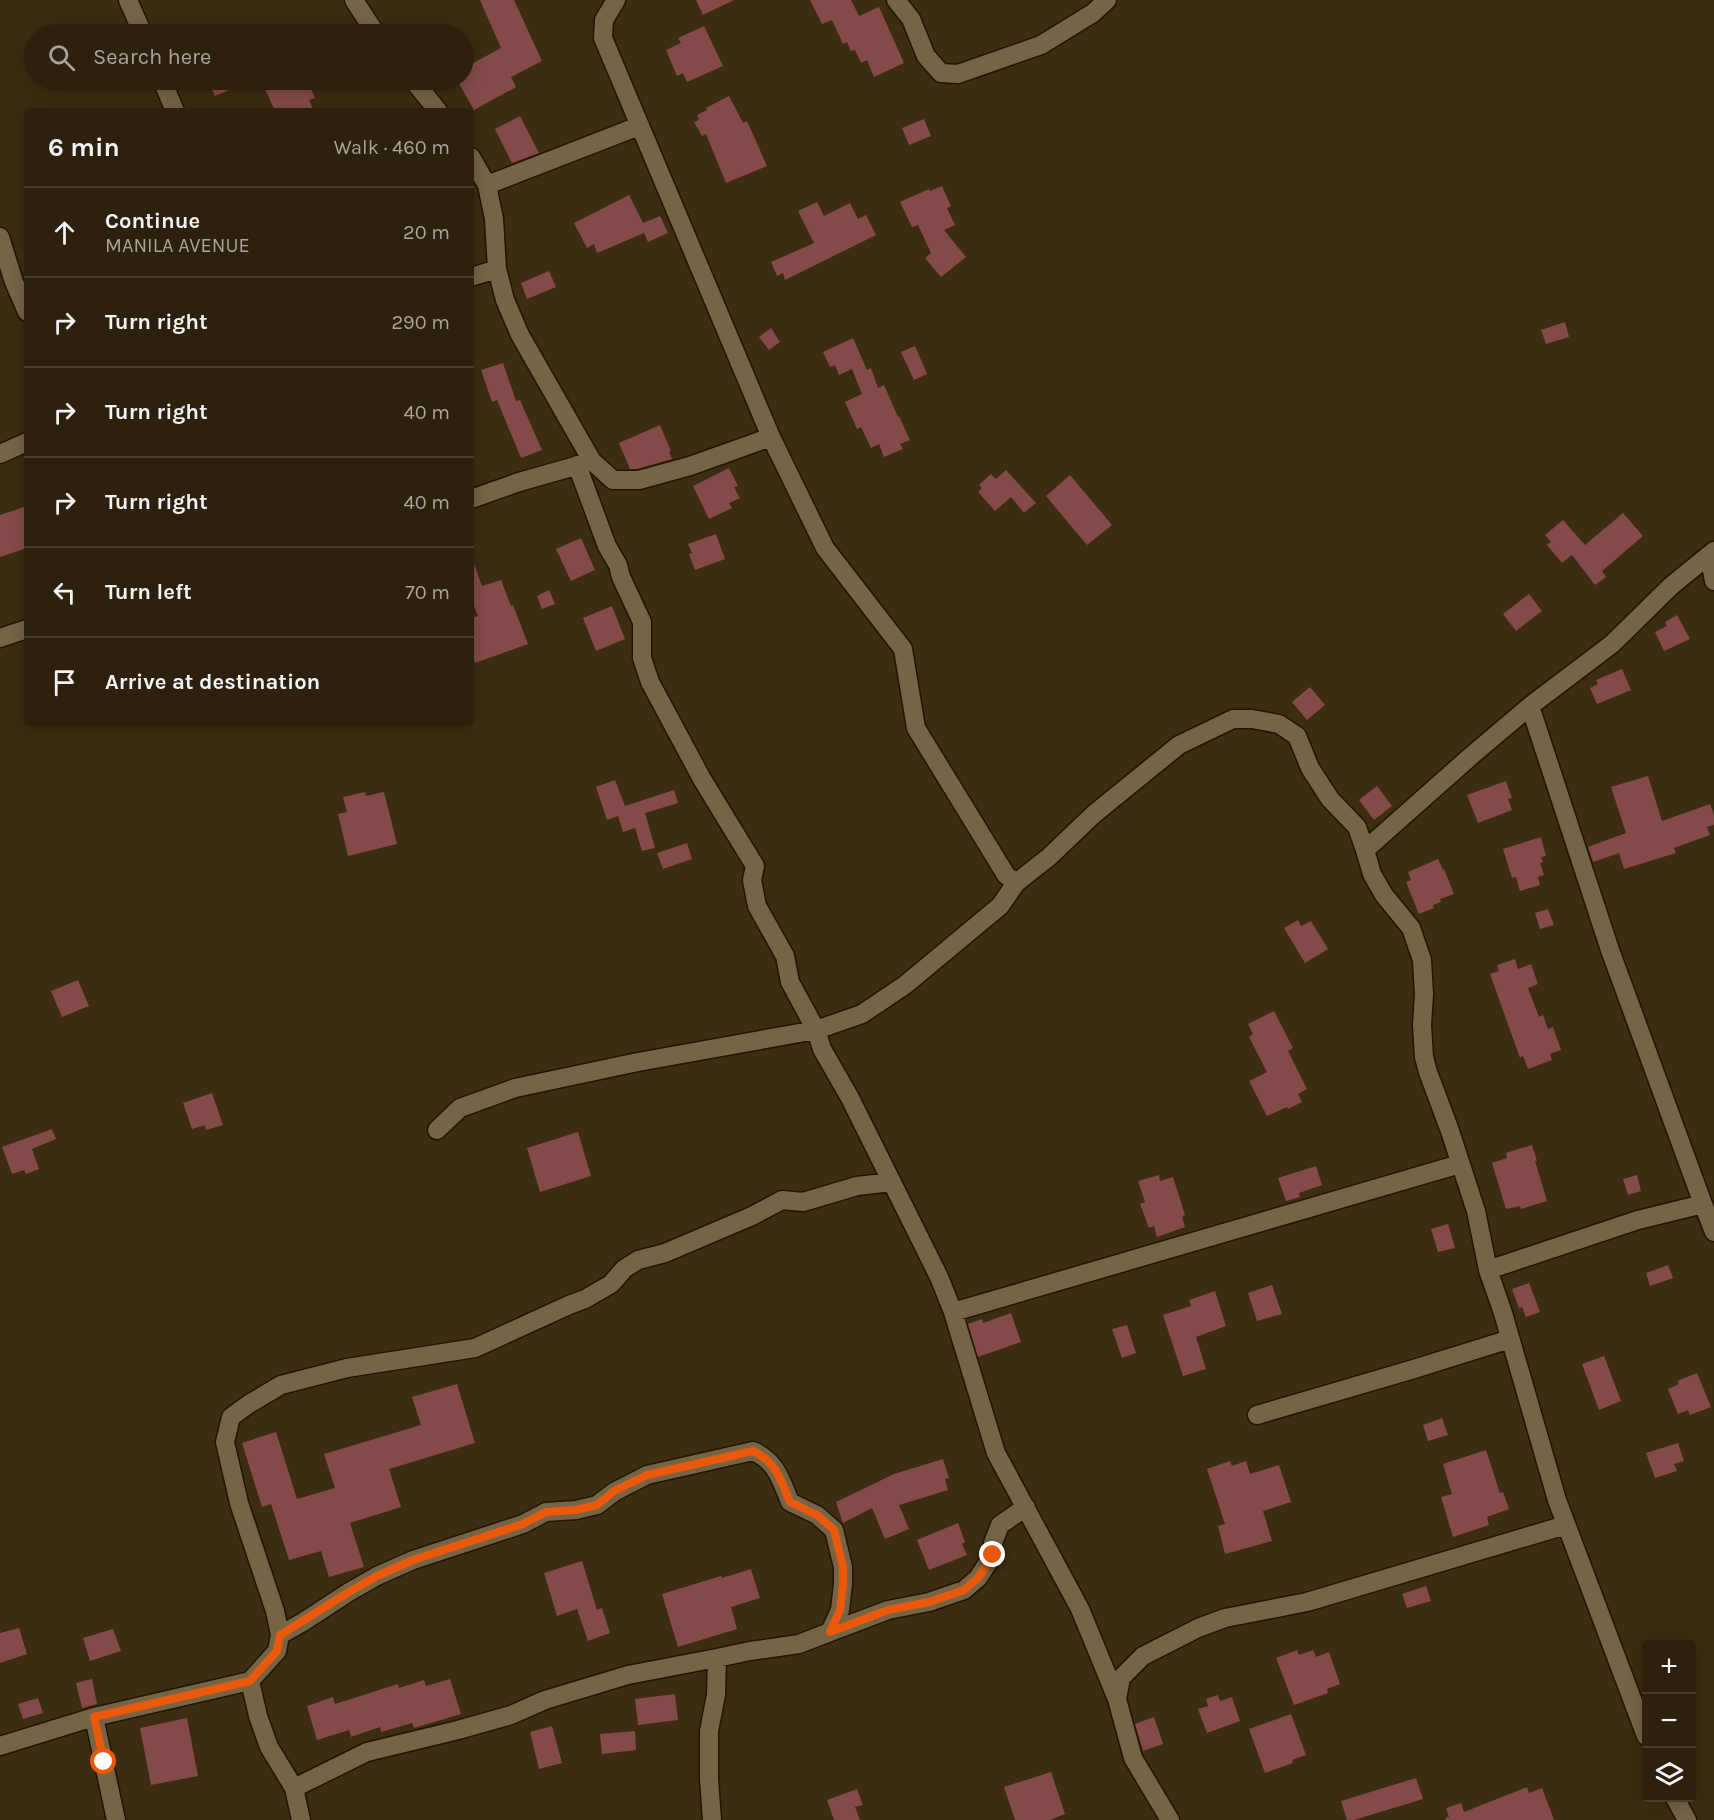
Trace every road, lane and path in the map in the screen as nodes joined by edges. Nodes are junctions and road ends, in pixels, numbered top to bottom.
1 (128, 0) edge
2 (354, 0) edge
3 (616, 0) edge
4 (896, 0) edge
5 (1107, 0) edge
6 (139, 24) edge
7 (370, 24) edge
8 (166, 90) edge
9 (421, 90) edge
10 (174, 108) edge
11 (436, 108) edge
12 (639, 126) junction
13 (474, 161) edge
14 (487, 185) junction
15 (0, 237) edge
16 (497, 268) junction
17 (474, 276) edge
18 (24, 305) edge
19 (771, 437) junction
20 (24, 443) edge
21 (0, 454) edge
22 (584, 463) junction
23 (474, 498) edge
24 (1711, 553) edge
25 (1714, 581) edge
26 (24, 630) edge
27 (0, 638) edge
28 (1530, 706) junction
29 (1365, 850) junction
30 (1016, 883) junction
31 (816, 1030) junction
32 (437, 1130) dead end
33 (1460, 1164) junction
34 (892, 1182) junction
35 (1703, 1204) junction
36 (1714, 1232) edge
37 (1488, 1270) junction
38 (953, 1312) junction
39 (1510, 1339) junction
40 (1257, 1415) dead end
41 (1026, 1508) junction
42 (1566, 1525) junction
43 (830, 1632) junction
44 (280, 1635) junction
45 (717, 1658) junction
46 (250, 1681) junction
47 (1117, 1699) junction
48 (94, 1717) junction
49 (1642, 1723) edge
50 (0, 1746) edge
51 (294, 1788) junction
52 (1678, 1802) edge
53 (116, 1820) edge
54 (300, 1820) edge
55 (712, 1820) edge
56 (1170, 1820) edge
57 (1687, 1820) edge

1 - 6 street
2 - 7 street
3 - 12 street
4 - 5 street
8 - 10 street
9 - 11 street
12 - 14 street
12 - 19 street
13 - 14 street
14 - 16 street
15 - 18 street
16 - 17 street
16 - 22 street
19 - 22 street
19 - 30 street
20 - 21 street
22 - 23 street
22 - 31 street
24 - 25 street
24 - 28 street
26 - 27 street
28 - 29 street
28 - 35 street
29 - 30 street
29 - 33 street
30 - 31 street
31 - 32 street
31 - 34 street
33 - 37 street
33 - 38 street
34 - 38 street
34 - 44 street
35 - 36 street
35 - 37 street
37 - 39 street
38 - 41 street
39 - 40 street
39 - 42 street
41 - 43 street
41 - 47 street
42 - 47 street
42 - 49 street
43 - 44 street
43 - 45 street
44 - 46 street
45 - 51 street
45 - 55 street
46 - 48 street
46 - 51 street
47 - 56 street
48 - 50 street
48 - 53 street
51 - 54 street
52 - 57 street

